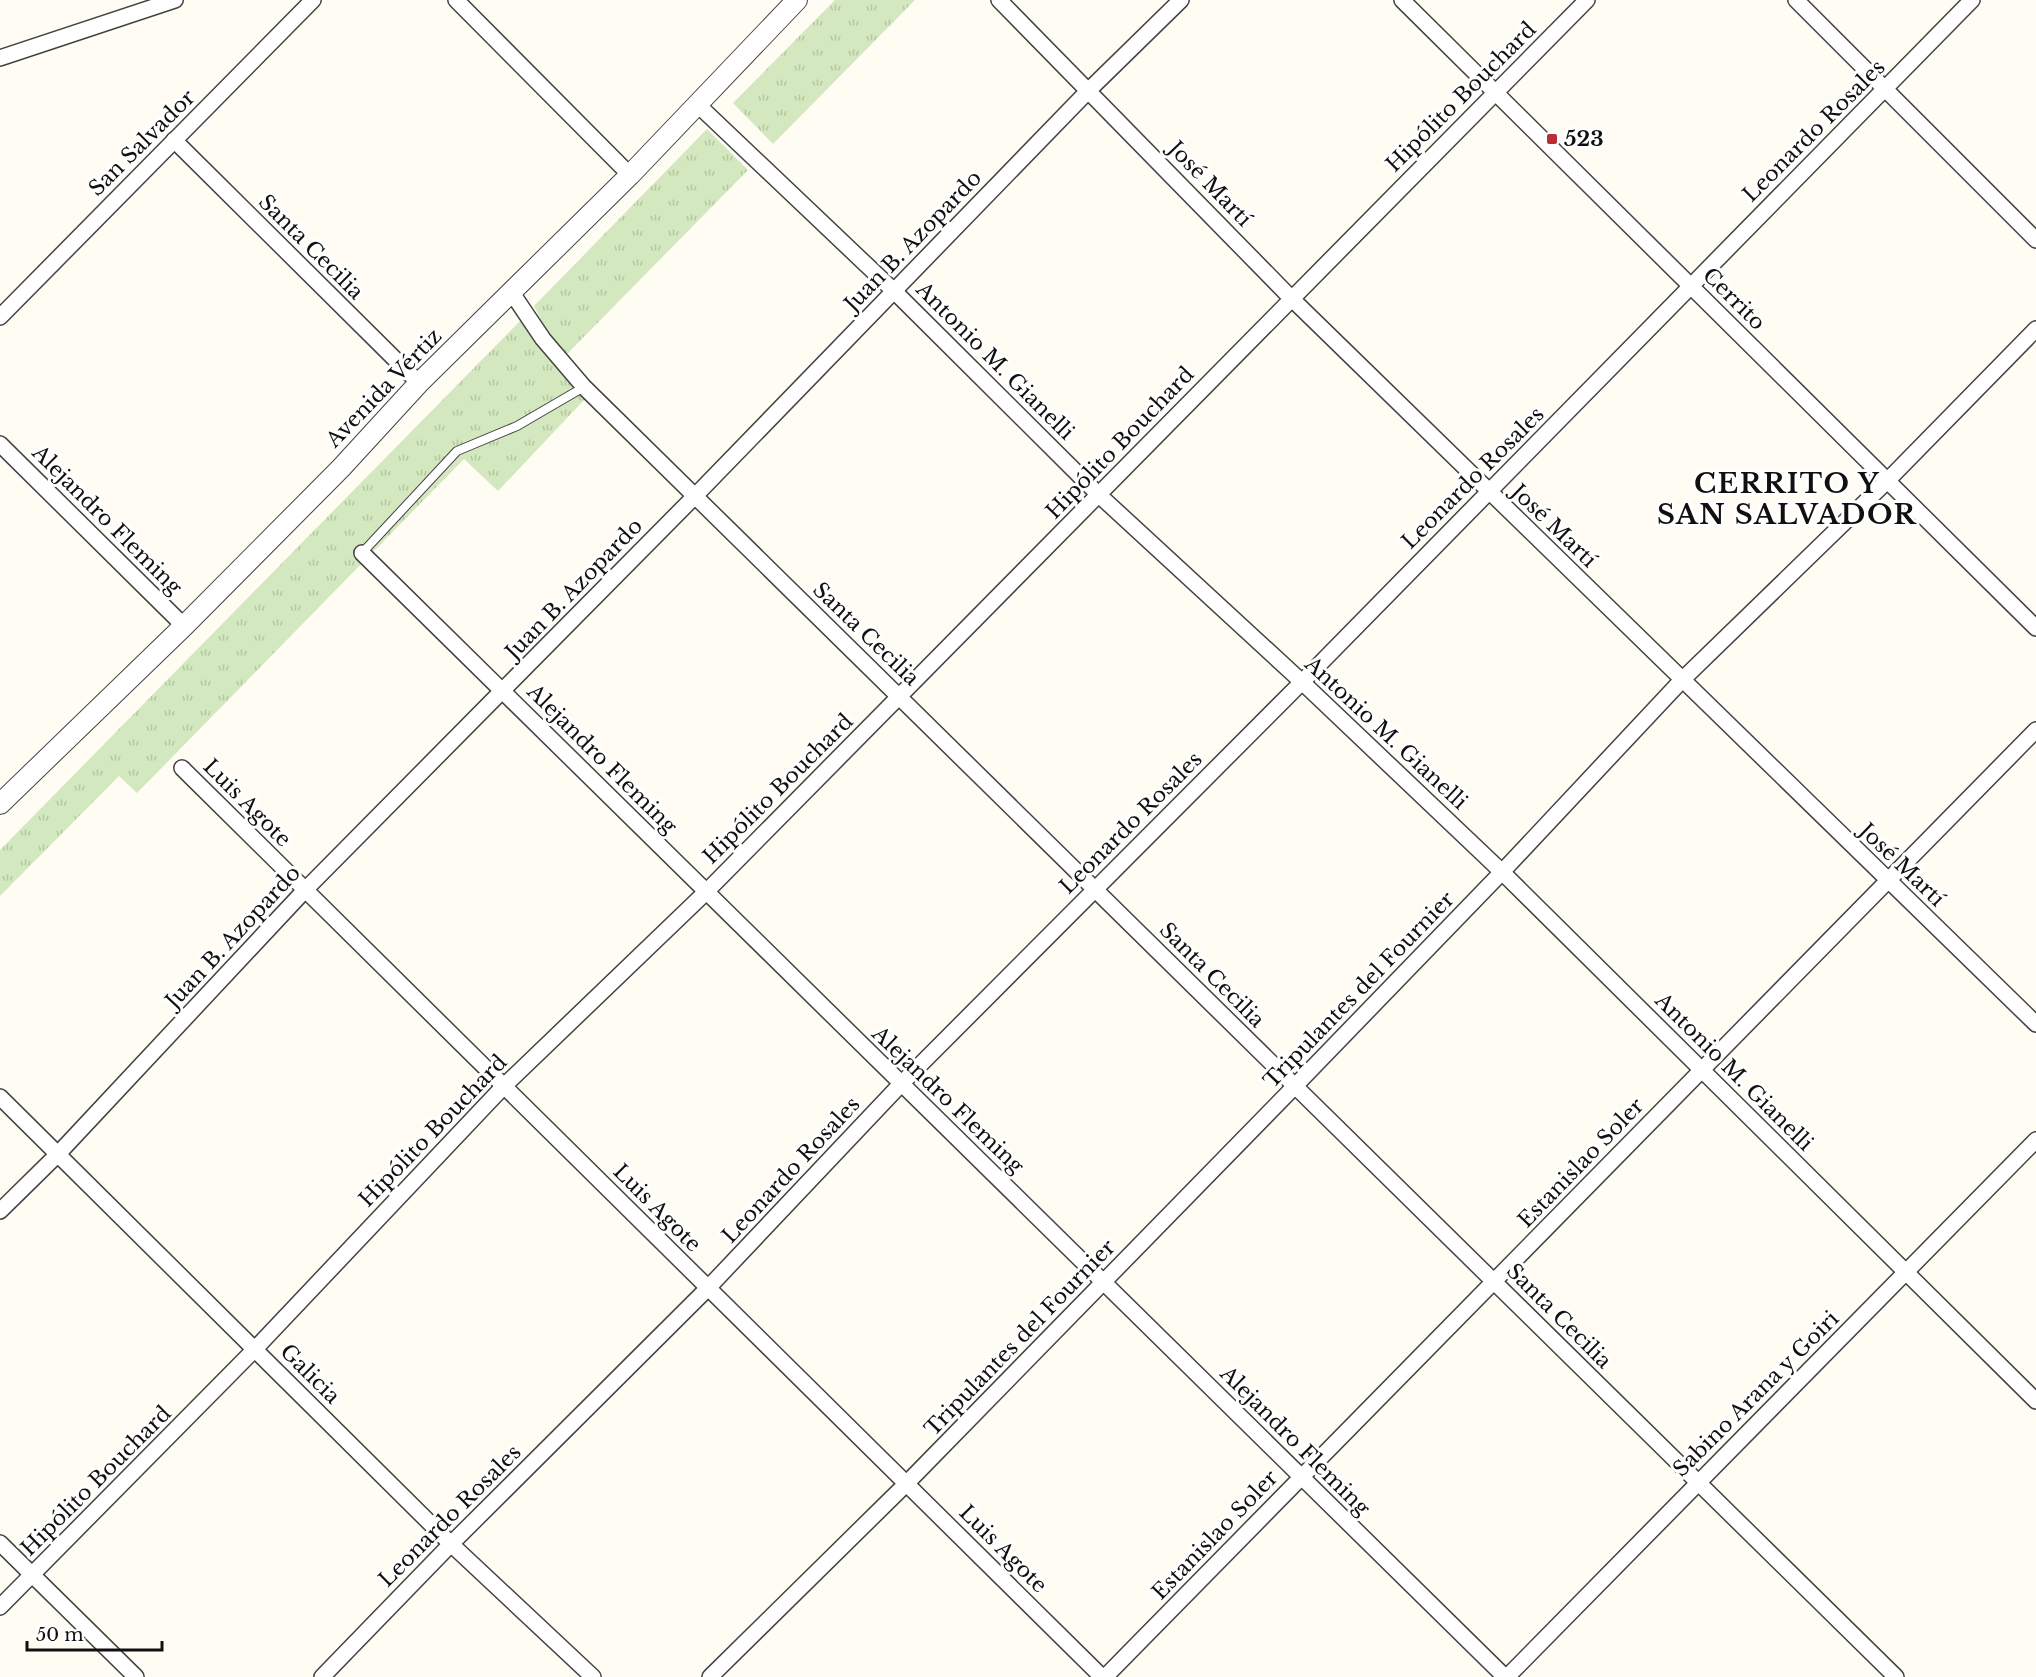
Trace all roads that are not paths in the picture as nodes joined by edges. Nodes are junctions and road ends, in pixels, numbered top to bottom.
1 (175, 0) edge
2 (314, 0) edge
3 (456, 0) edge
4 (797, 0) edge
5 (999, 0) edge
6 (1181, 0) edge
7 (1402, 0) edge
8 (1587, 0) edge
9 (1796, 0) edge
10 (1972, 0) edge
11 (0, 58) edge
12 (1885, 89) junction
13 (1089, 90) junction
14 (1495, 93) junction
15 (698, 104) junction
16 (174, 141) junction
17 (630, 175) junction
18 (2036, 240) edge
19 (1691, 286) junction
20 (894, 291) junction
21 (512, 293) junction
22 (1291, 298) junction
23 (0, 317) edge
24 (2036, 329) edge
25 (419, 383) junction
26 (584, 387) junction
27 (0, 444) edge
28 (1887, 481) junction
29 (1488, 492) junction
30 (1099, 495) junction
31 (695, 496) junction
32 (362, 553) joint
33 (184, 626) junction
34 (2036, 628) edge
35 (1682, 680) junction
36 (1302, 682) junction
37 (503, 691) junction
38 (899, 696) junction
39 (2036, 730) edge
40 (182, 768) dead end
41 (0, 804) edge
42 (1502, 872) junction
43 (1888, 880) junction
44 (1095, 889) junction
45 (305, 890) junction
46 (706, 892) junction
47 (2036, 1024) edge
48 (1702, 1070) junction
49 (902, 1084) junction
50 (504, 1086) junction
51 (1295, 1086) junction
52 (0, 1096) edge
53 (2036, 1140) edge
54 (58, 1154) junction
55 (0, 1211) edge
56 (1906, 1272) junction
57 (1104, 1282) junction
58 (1494, 1282) junction
59 (708, 1288) junction
60 (255, 1349) junction
61 (2036, 1401) edge
62 (1301, 1477) junction
63 (1698, 1483) junction
64 (906, 1484) junction
65 (0, 1543) edge
66 (451, 1544) junction
67 (32, 1575) junction
68 (0, 1607) edge
69 (1890, 1675) edge
70 (136, 1677) edge
71 (322, 1677) edge
72 (593, 1677) edge
73 (710, 1677) edge
74 (1104, 1677) edge
75 (1506, 1677) edge

1 - 11 street
2 - 16 street, San Salvador
3 - 17 street
4 - 15 street, Avenida Vértiz
5 - 13 street, José Martí
6 - 13 street, Juan B. Azopardo
7 - 14 street, Cerrito
8 - 14 street, Hipólito Bouchard
9 - 12 street
10 - 12 street, Leonardo Rosales
12 - 18 street
12 - 19 street, Leonardo Rosales
13 - 20 street, Juan B. Azopardo
13 - 22 street, José Martí
14 - 19 street, Cerrito
14 - 22 street, Hipólito Bouchard
15 - 17 street, Avenida Vértiz
15 - 20 street, Antonio M. Gianelli
16 - 23 street, San Salvador
16 - 25 street, Santa Cecilia
17 - 21 street, Avenida Vértiz
19 - 28 street, Cerrito
19 - 29 street, Leonardo Rosales
20 - 30 street, Antonio M. Gianelli
20 - 31 street, Juan B. Azopardo
21 - 25 street, Avenida Vértiz
21 - 26 street, Santa Cecilia
22 - 29 street, José Martí
22 - 30 street, Hipólito Bouchard
24 - 28 street, Tripulantes del Fournier
25 - 33 street, Avenida Vértiz
26 - 31 street, Santa Cecilia
26 - 32 lane
27 - 33 street, Alejandro Fleming
28 - 34 street, Cerrito
28 - 35 street, Tripulantes del Fournier
29 - 35 street, José Martí
29 - 36 street, Leonardo Rosales
30 - 36 street, Antonio M. Gianelli
30 - 38 street, Hipólito Bouchard
31 - 37 street, Juan B. Azopardo
31 - 38 street, Santa Cecilia
32 - 37 street, Alejandro Fleming
33 - 41 street, Avenida Vértiz
35 - 42 street, Tripulantes del Fournier
35 - 43 street, José Martí
36 - 42 street, Antonio M. Gianelli
36 - 44 street, Leonardo Rosales
37 - 45 street, Juan B. Azopardo
37 - 46 street, Alejandro Fleming
38 - 44 street, Santa Cecilia
38 - 46 street, Hipólito Bouchard
39 - 43 street, Estanislao Soler
40 - 45 street, Luis Agote
42 - 48 street, Antonio M. Gianelli
42 - 51 street, Tripulantes del Fournier
43 - 47 street, José Martí
43 - 48 street, Estanislao Soler
44 - 49 street, Leonardo Rosales
44 - 51 street, Santa Cecilia
45 - 50 street, Luis Agote
45 - 54 street, Juan B. Azopardo
46 - 49 street, Alejandro Fleming
46 - 50 street, Hipólito Bouchard
48 - 56 street, Antonio M. Gianelli
48 - 58 street, Estanislao Soler
49 - 57 street, Alejandro Fleming
49 - 59 street, Leonardo Rosales
50 - 59 street, Luis Agote
50 - 60 street, Hipólito Bouchard
51 - 57 street, Tripulantes del Fournier
51 - 58 street, Santa Cecilia
52 - 54 street, Galicia
53 - 56 street, Sabino Arana y Goiri
54 - 55 street, Juan B. Azopardo
54 - 60 street, Galicia
56 - 61 street, Antonio M. Gianelli
56 - 63 street, Sabino Arana y Goiri
57 - 62 street, Alejandro Fleming
57 - 64 street, Tripulantes del Fournier
58 - 62 street, Estanislao Soler
58 - 63 street, Santa Cecilia
59 - 64 street, Luis Agote
59 - 66 street, Leonardo Rosales
60 - 66 street, Galicia
60 - 67 street, Hipólito Bouchard
62 - 74 street, Estanislao Soler
62 - 75 street, Alejandro Fleming
63 - 69 street, Santa Cecilia
63 - 75 street, Sabino Arana y Goiri
64 - 73 street, Tripulantes del Fournier
64 - 74 street, Luis Agote
65 - 67 street
66 - 71 street, Leonardo Rosales
66 - 72 street, Galicia
67 - 68 street, Hipólito Bouchard
67 - 70 street

